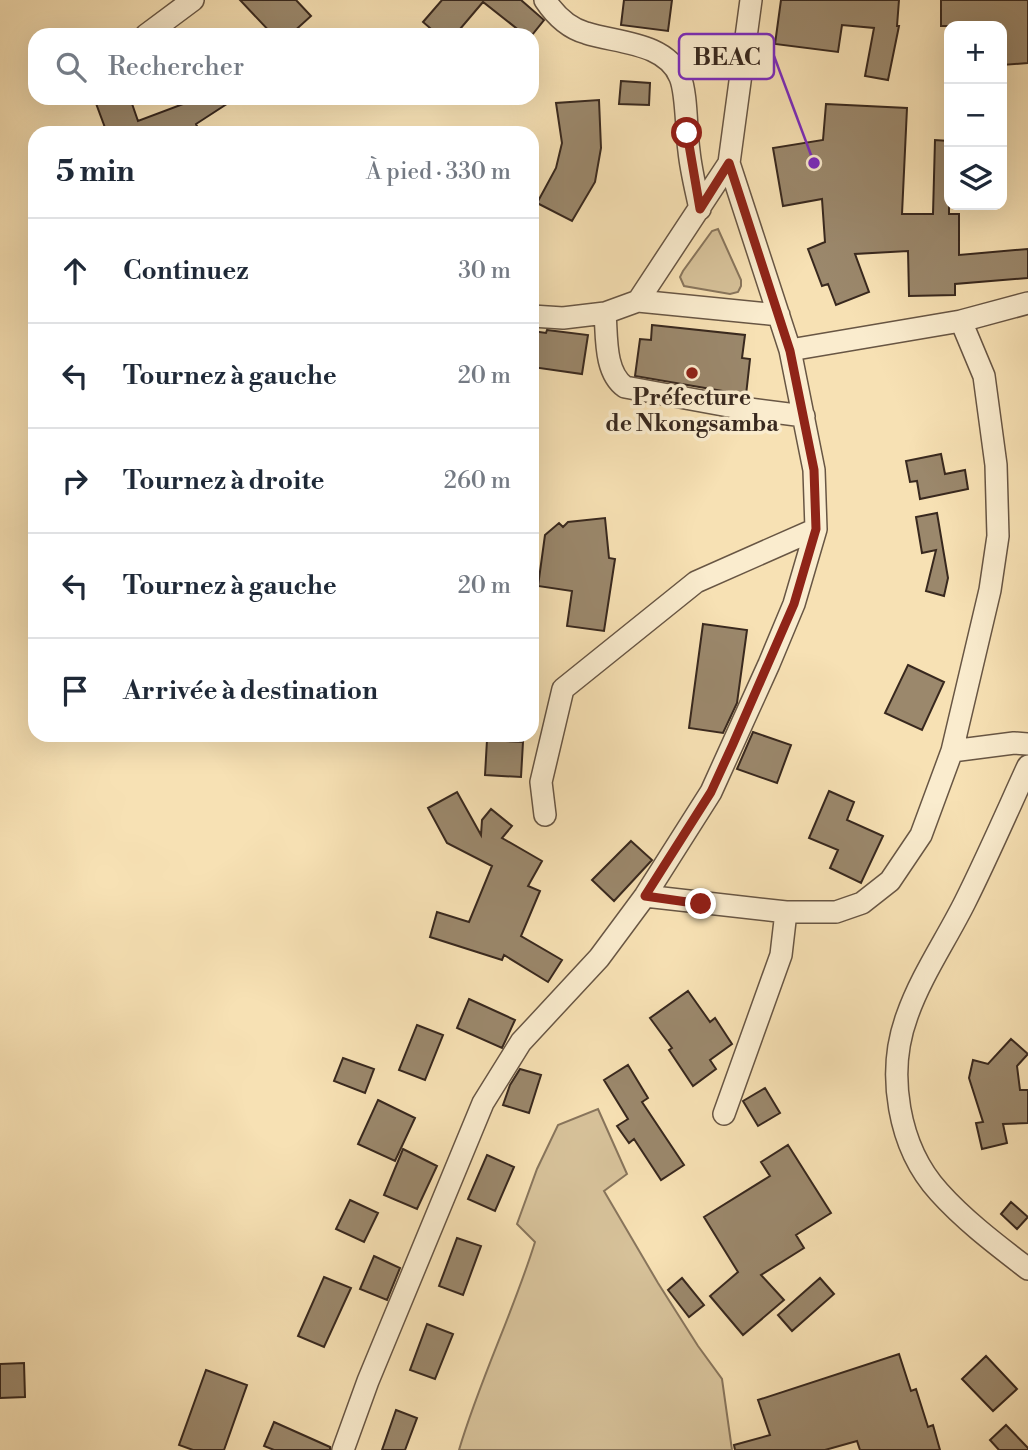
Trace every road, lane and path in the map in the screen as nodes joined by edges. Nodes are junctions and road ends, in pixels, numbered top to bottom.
1 (193, 0) edge
2 (545, 0) edge
3 (751, 0) edge
4 (155, 28) edge
5 (729, 163) junction
6 (700, 209) junction
7 (638, 301) junction
8 (1028, 303) edge
9 (605, 313) junction
10 (779, 315) junction
11 (539, 316) edge
12 (961, 321) junction
13 (790, 351) junction
14 (804, 416) junction
15 (816, 529) junction
16 (1028, 744) edge
17 (952, 751) junction
18 (1028, 766) edge
19 (545, 815) dead end
20 (645, 896) junction
21 (786, 912) junction
22 (724, 1114) dead end
23 (1028, 1269) edge
24 (343, 1450) edge

1 - 4 street
2 - 6 street
3 - 5 street
5 - 6 street
5 - 10 street
6 - 7 street
7 - 9 street
7 - 10 street
8 - 12 street
9 - 11 street
9 - 14 street
10 - 13 street
12 - 13 street
12 - 17 street
13 - 14 street
14 - 15 street
15 - 19 street
15 - 20 street
16 - 17 street
17 - 21 street
18 - 23 street
20 - 21 street
20 - 24 street
21 - 22 street

